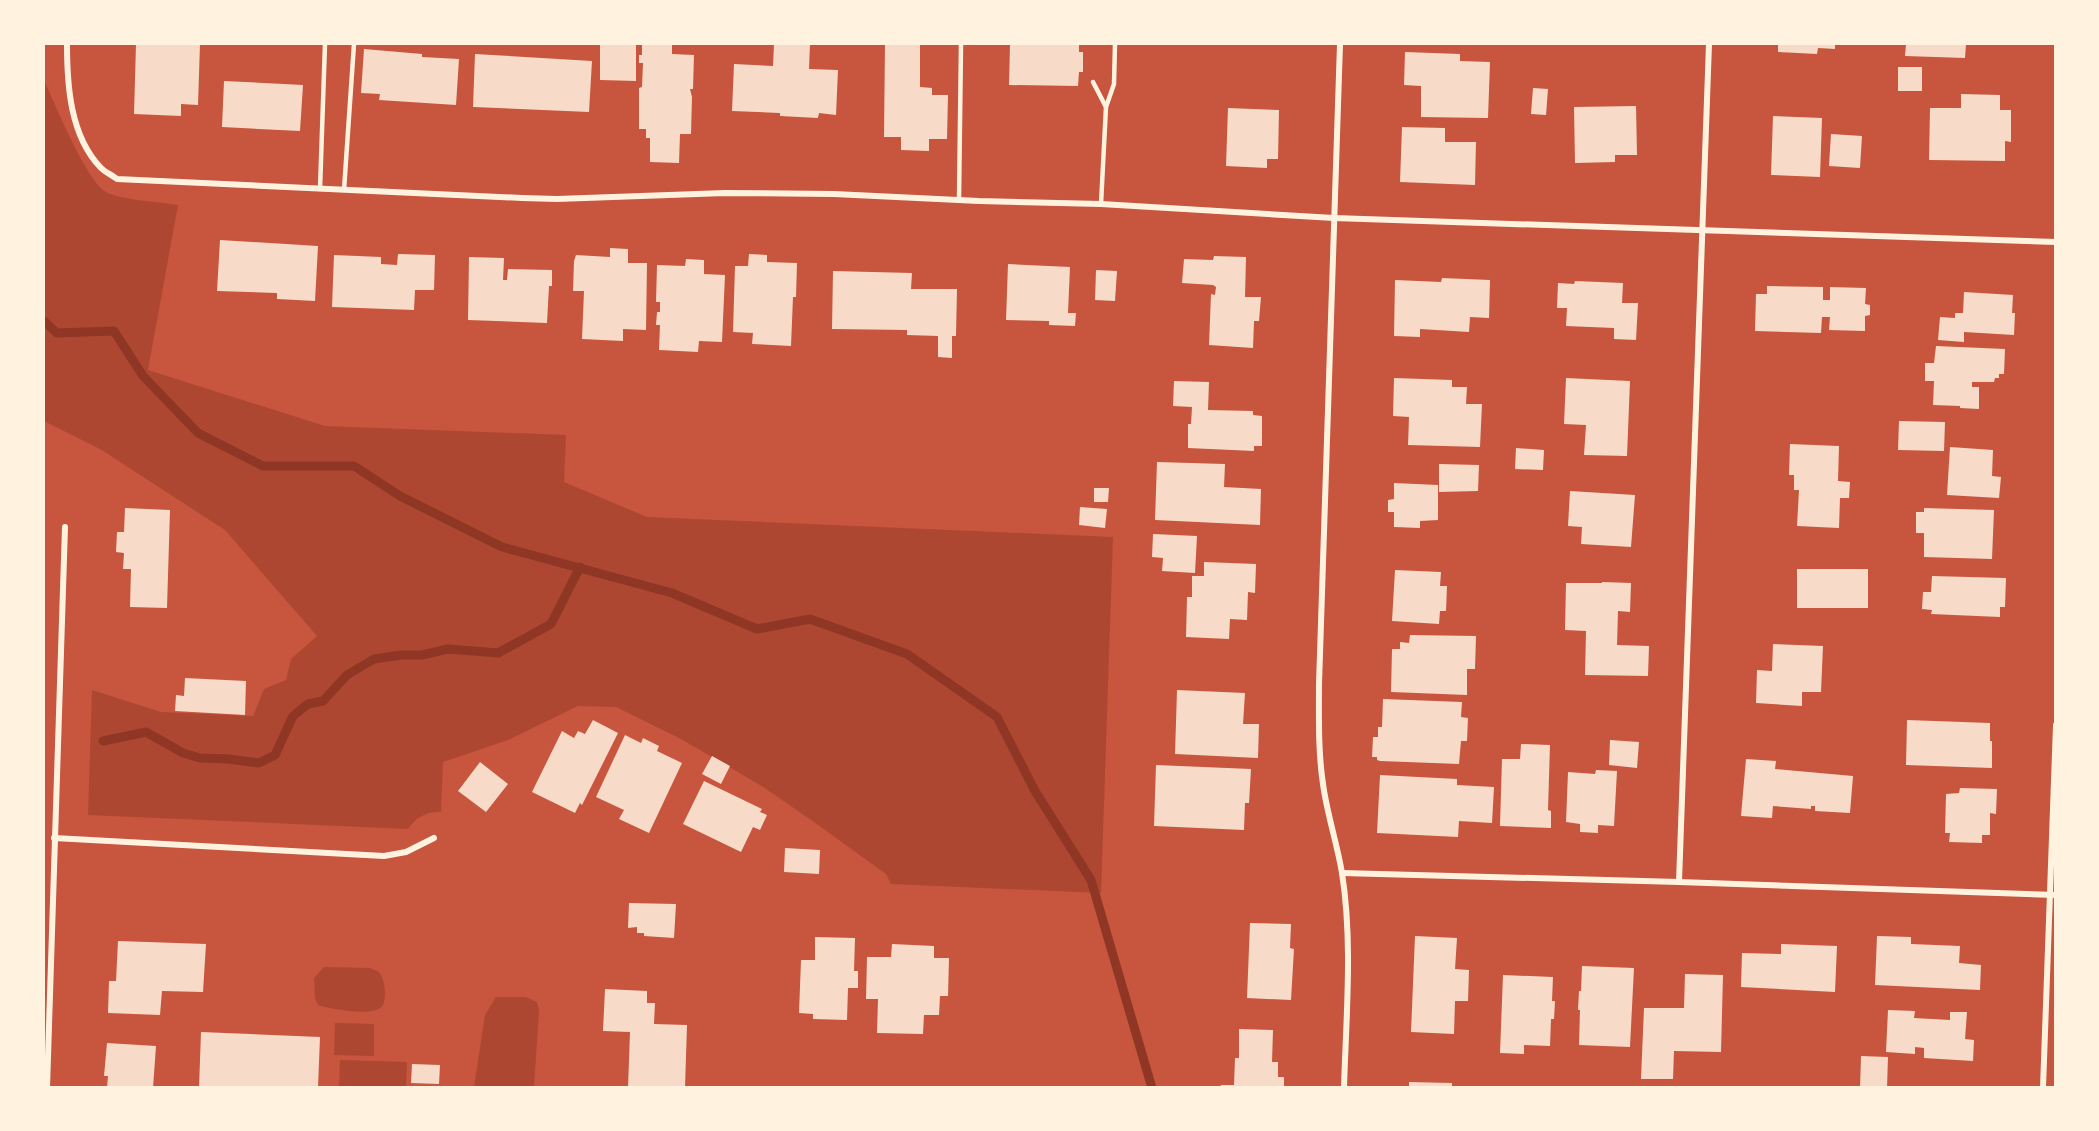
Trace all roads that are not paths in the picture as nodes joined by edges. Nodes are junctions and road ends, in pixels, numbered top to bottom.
1 (67, 44) edge
2 (325, 44) edge
3 (354, 44) edge
4 (961, 44) edge
5 (1115, 44) edge
6 (1340, 44) edge
7 (1709, 44) edge
8 (1093, 82) dead end
9 (1106, 107) junction
10 (320, 189) junction
11 (344, 190) junction
12 (959, 200) junction
13 (1101, 204) junction
14 (1334, 218) junction
15 (1702, 229) junction
16 (2055, 242) edge
17 (65, 527) dead end
18 (2055, 725) edge
19 (54, 838) junction
20 (434, 838) dead end
21 (1342, 873) junction
22 (1679, 882) junction
23 (2053, 895) edge
24 (46, 1088) edge
25 (1344, 1088) edge
26 (2043, 1088) edge

1 - 10 street
2 - 10 lane
3 - 11 lane
4 - 12 lane
5 - 9 lane
6 - 14 street
7 - 15 street
8 - 9 lane
9 - 13 lane
10 - 11 street
11 - 12 street
12 - 13 street
13 - 14 street
14 - 15 street
14 - 21 street
15 - 16 street
15 - 22 street
17 - 19 street
18 - 23 street
19 - 20 street
19 - 24 street
21 - 22 street
21 - 25 street
22 - 23 street
23 - 26 street

